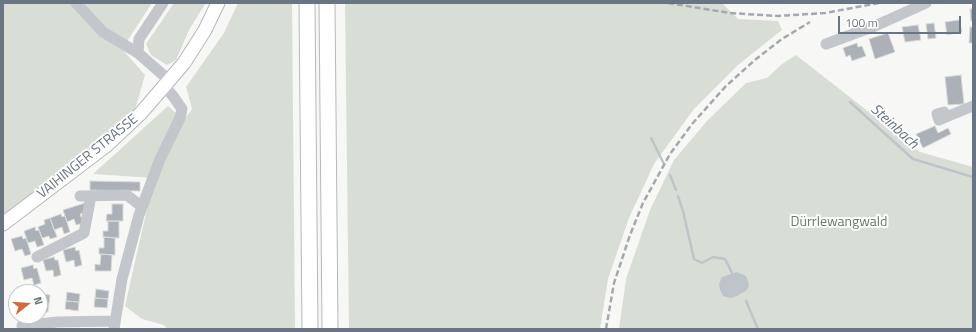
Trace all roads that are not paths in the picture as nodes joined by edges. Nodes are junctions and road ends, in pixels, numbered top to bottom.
1 (76, 3) edge
2 (163, 3) edge
3 (218, 3) edge
4 (307, 3) edge
5 (327, 3) edge
6 (926, 3) edge
7 (826, 44) dead end
8 (138, 53) junction
9 (168, 84) junction
10 (973, 106) edge
11 (946, 117) dead end
12 (80, 196) dead end
13 (91, 196) junction
14 (142, 206) junction
15 (3, 224) edge
16 (37, 257) dead end
17 (72, 325) edge
18 (115, 325) edge
19 (22, 326) dead end
20 (38, 327) edge
21 (310, 329) edge
22 (330, 329) edge

1 - 8 street
2 - 8 street
3 - 9 main road, VAIHINGER STRASSE
4 - 21 highway
5 - 22 highway
6 - 7 street
8 - 9 street
9 - 14 street
9 - 15 main road, VAIHINGER STRASSE
10 - 11 street
12 - 13 street
13 - 14 street
13 - 16 street
14 - 18 street
17 - 18 street
17 - 20 street
19 - 20 street

